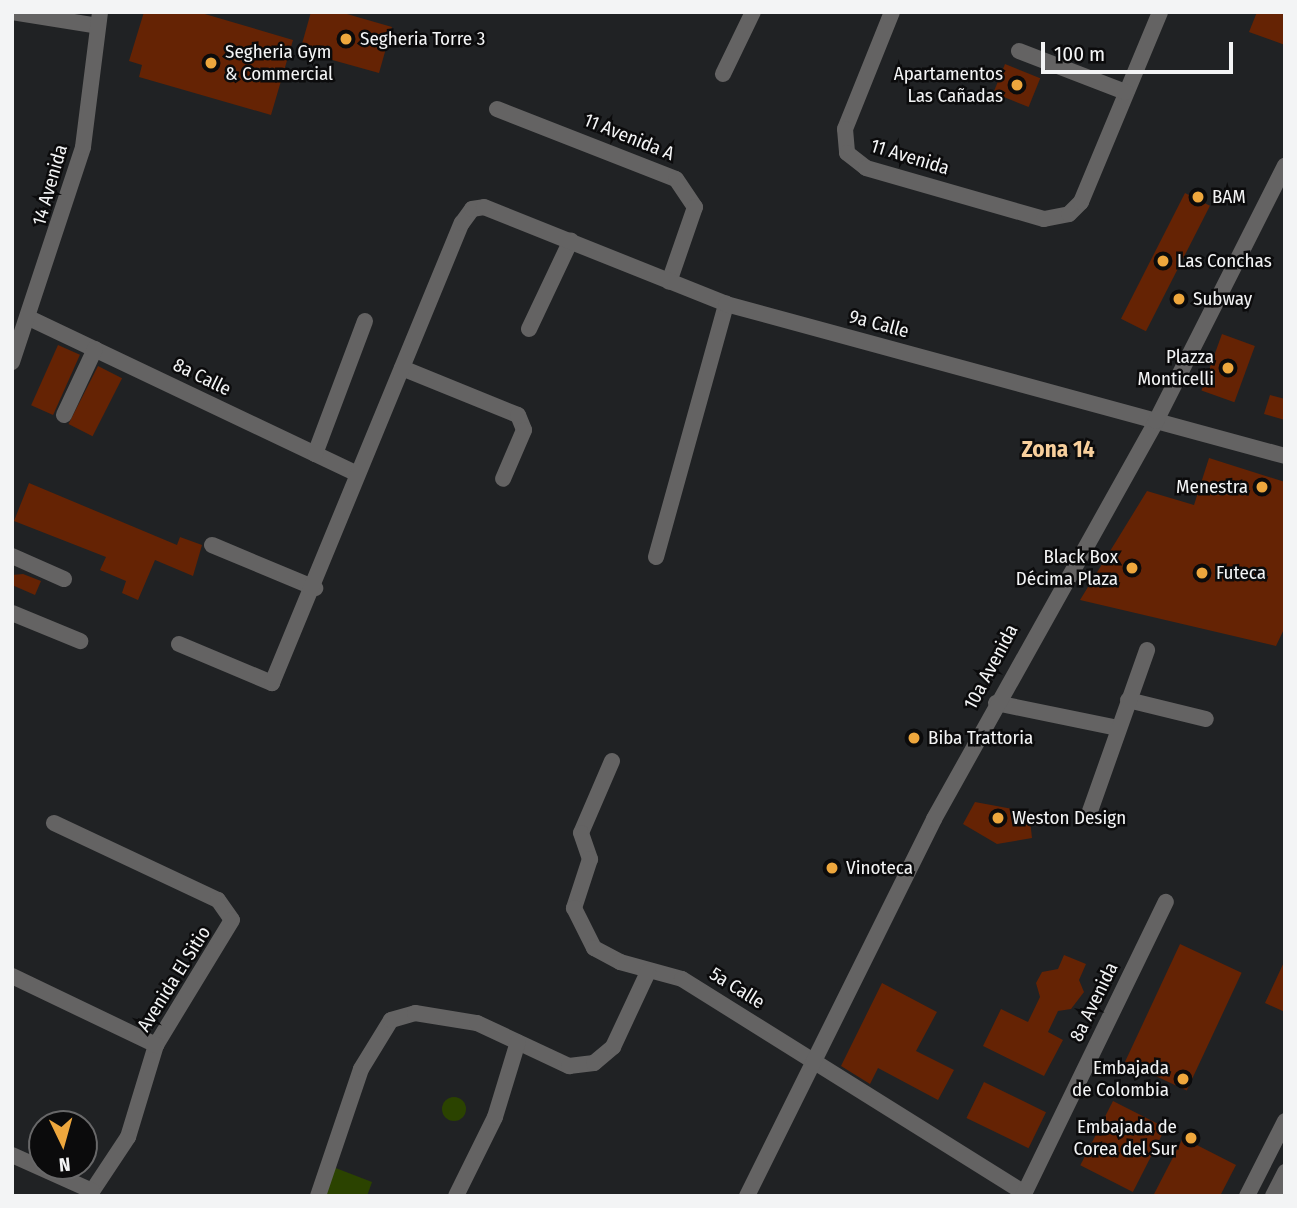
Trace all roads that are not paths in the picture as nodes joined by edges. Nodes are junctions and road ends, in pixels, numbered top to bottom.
1 (12, 12) edge
2 (753, 12) edge
3 (892, 12) edge
4 (1160, 12) edge
5 (99, 19) edge
6 (1018, 51) dead end
7 (723, 74) dead end
8 (1125, 92) junction
9 (497, 109) dead end
10 (1285, 166) edge
11 (571, 240) junction
12 (668, 282) junction
13 (726, 304) junction
14 (29, 318) junction
15 (365, 321) dead end
16 (529, 328) dead end
17 (95, 349) junction
18 (12, 362) edge
19 (402, 368) junction
20 (64, 415) dead end
21 (1156, 421) junction
22 (316, 454) junction
23 (1285, 456) edge
24 (357, 474) junction
25 (503, 479) dead end
26 (212, 545) dead end
27 (12, 556) edge
28 (656, 557) dead end
29 (64, 579) dead end
30 (315, 588) junction
31 (12, 613) edge
32 (80, 641) dead end
33 (179, 644) dead end
34 (1147, 650) dead end
35 (1128, 700) junction
36 (996, 703) junction
37 (1206, 719) dead end
38 (1118, 728) junction
39 (612, 761) dead end
40 (1089, 814) dead end
41 (54, 823) dead end
42 (1166, 902) dead end
43 (648, 972) junction
44 (12, 976) edge
45 (518, 1042) junction
46 (156, 1045) junction
47 (813, 1060) junction
48 (1285, 1121) edge
49 (12, 1155) edge
50 (1285, 1172) edge
51 (90, 1193) edge
52 (1023, 1195) edge
53 (318, 1196) edge
54 (456, 1196) edge
55 (747, 1196) edge
56 (1247, 1196) edge
57 (1273, 1196) edge

1 - 5 street
2 - 7 street
3 - 8 street, 11 Avenida
4 - 8 street
5 - 14 street, 14 Avenida
6 - 8 street
9 - 12 street, 11 Avenida A
10 - 21 street, 10a Avenida
11 - 12 street, 9a Calle
11 - 16 street
11 - 19 street, 9a Calle
12 - 13 street, 9a Calle
13 - 21 street, 9a Calle
13 - 28 street
14 - 17 street, 8a Calle
14 - 18 street, 14 Avenida
15 - 22 street
17 - 20 street
17 - 22 street, 8a Calle
19 - 24 street
19 - 25 street
21 - 23 street, 9a Calle
21 - 36 street, 10a Avenida
22 - 24 street, 8a Calle
24 - 30 street
26 - 30 street
27 - 29 street
30 - 33 street
31 - 32 street
34 - 35 street
35 - 37 street
35 - 38 street
36 - 38 street
36 - 47 street, 10a Avenida
38 - 40 street
39 - 43 street, 5a Calle
41 - 46 street, Avenida El Sitio
42 - 52 street, 8a Avenida
43 - 45 street
43 - 47 street, 5a Calle
44 - 46 street
45 - 53 street
45 - 54 street
46 - 51 street, Avenida El Sitio
47 - 52 street, 5a Calle
47 - 55 street, 10a Avenida
48 - 56 street
49 - 51 street
50 - 57 street

